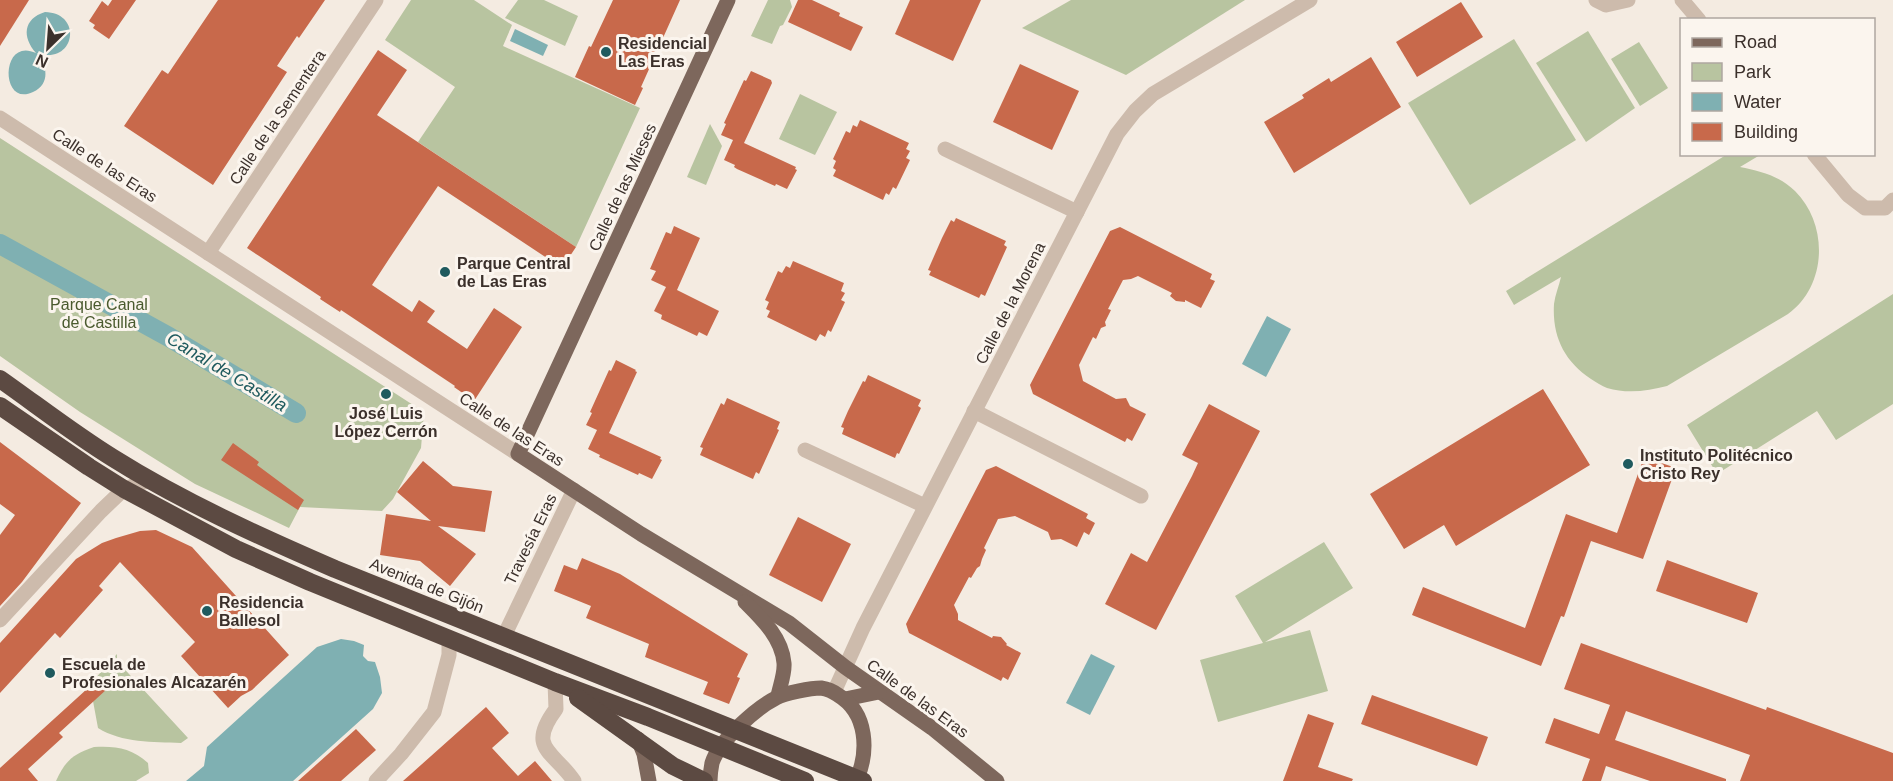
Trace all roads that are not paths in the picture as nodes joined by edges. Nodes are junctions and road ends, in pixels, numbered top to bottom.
1 (376, 0) edge
2 (728, 0) edge
3 (1310, 0) edge
4 (1596, 0) edge
5 (1628, 0) edge
6 (1682, 0) edge
7 (1697, 18) edge
8 (0, 118) edge
9 (945, 149) dead end
10 (1816, 156) edge
11 (1893, 200) edge
12 (1077, 212) junction
13 (208, 254) junction
14 (0, 379) edge
15 (0, 406) edge
16 (974, 411) junction
17 (805, 450) dead end
18 (518, 454) junction
19 (150, 480) junction
20 (124, 489) junction
21 (574, 490) junction
22 (1141, 496) dead end
23 (925, 506) junction
24 (728, 586) junction
25 (0, 620) edge
26 (504, 636) junction
27 (449, 638) junction
28 (844, 667) junction
29 (555, 682) junction
30 (879, 692) junction
31 (839, 695) junction
32 (778, 696) junction
33 (736, 730) junction
34 (638, 739) junction
35 (721, 746) junction
36 (859, 780) edge
37 (376, 781) edge
38 (574, 781) edge
39 (649, 781) edge
40 (704, 781) edge
41 (710, 781) edge
42 (805, 781) edge
43 (998, 781) edge

1 - 13 street, Calle de la Sementera
2 - 18 main road, Calle de las Mieses
3 - 12 street, Calle de la Morena
4 - 5 street
6 - 7 street
8 - 13 street, Calle de las Eras
9 - 12 street
10 - 11 street
12 - 16 street, Calle de la Morena
13 - 18 street, Calle de las Eras
14 - 19 highway, Avenida de Gijón
15 - 20 highway
16 - 22 street
16 - 23 street, Calle de la Morena
17 - 23 street
18 - 21 main road, Calle de las Eras
19 - 20 street
19 - 26 highway, Avenida de Gijón
20 - 25 street
20 - 27 highway
21 - 24 main road, Calle de las Eras
21 - 26 street, Travesía Eras
23 - 28 street, Calle de la Morena
24 - 28 main road, Calle de las Eras
24 - 32 main road
26 - 33 highway, Avenida de Gijón
27 - 29 highway
27 - 37 street
28 - 30 main road, Calle de las Eras
28 - 31 street, Calle de la Morena
29 - 34 highway
29 - 35 highway
29 - 38 street
30 - 31 main road
30 - 43 main road, Calle de las Eras
31 - 32 main road
31 - 36 main road
32 - 33 main road
33 - 35 main road
33 - 36 highway, Avenida de Gijón
34 - 39 main road
34 - 40 highway
35 - 41 main road
35 - 42 highway

